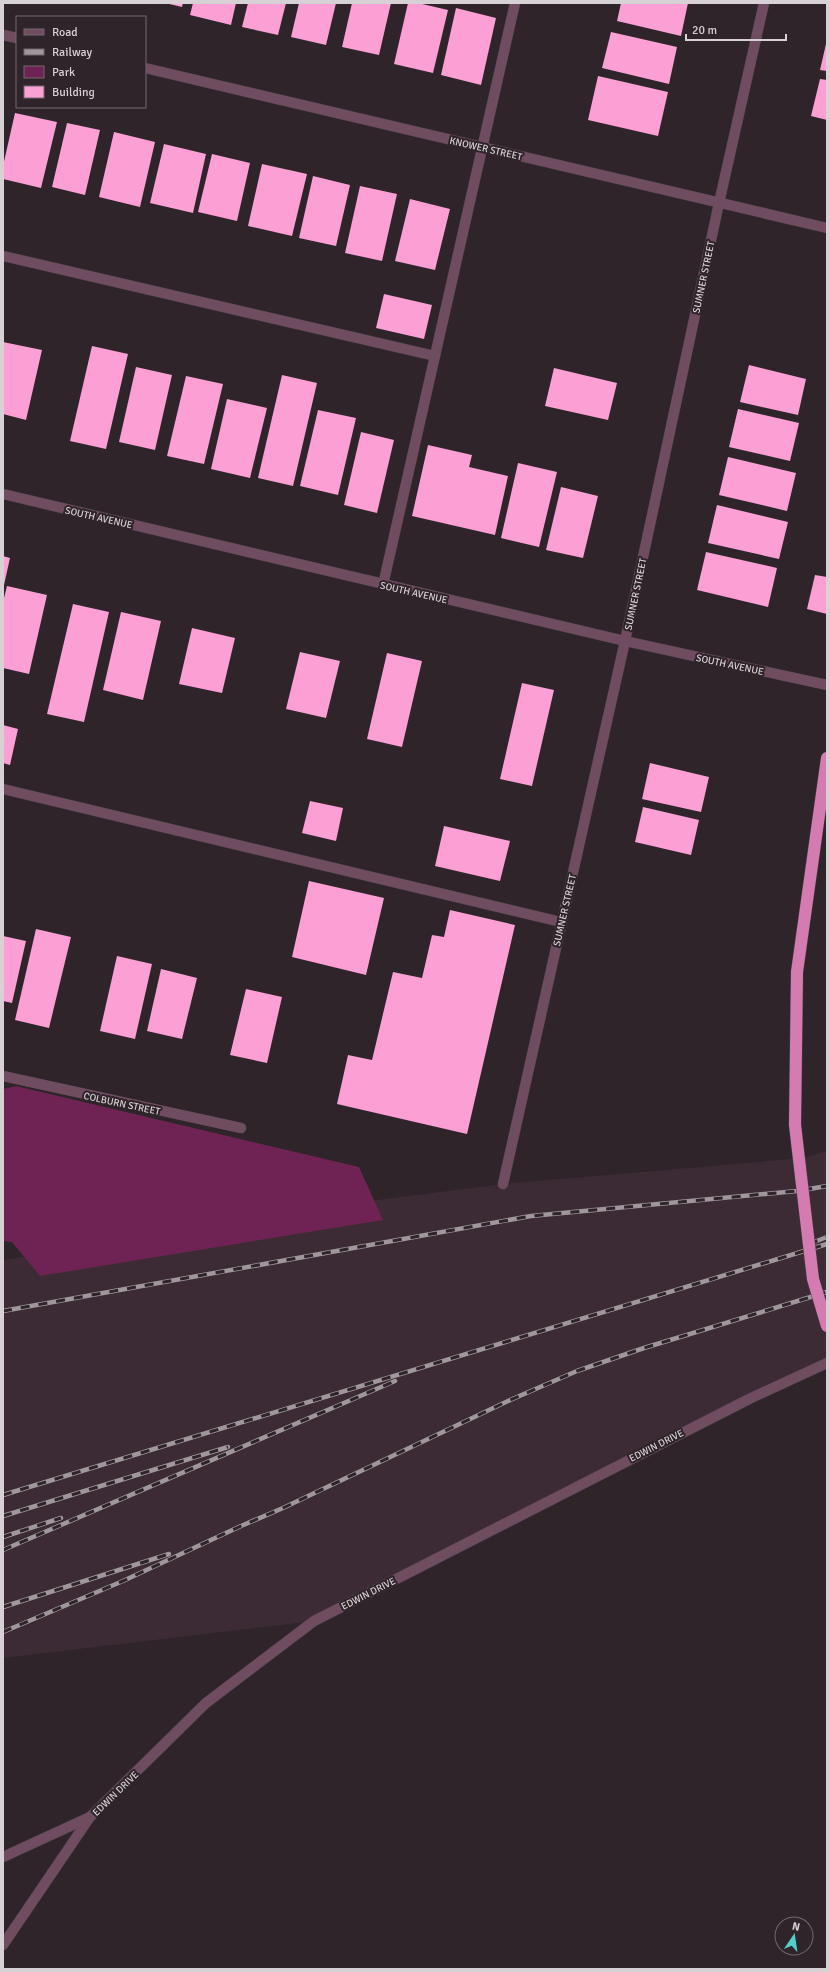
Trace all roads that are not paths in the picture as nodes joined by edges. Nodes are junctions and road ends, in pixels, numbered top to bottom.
1 (515, 3) edge
2 (764, 3) edge
3 (3, 35) edge
4 (16, 38) edge
5 (146, 68) edge
6 (483, 147) junction
7 (719, 203) junction
8 (827, 228) edge
9 (3, 256) edge
10 (435, 356) junction
11 (3, 494) edge
12 (383, 584) junction
13 (625, 641) junction
14 (827, 685) edge
15 (827, 758) edge
16 (3, 789) edge
17 (561, 922) junction
18 (3, 1076) edge
19 (241, 1128) dead end
20 (503, 1184) dead end
21 (827, 1326) edge
22 (827, 1363) edge
23 (90, 1817) junction
24 (3, 1858) edge
25 (3, 1945) edge

1 - 6 street
2 - 7 street, SUMNER STREET
3 - 4 street
5 - 6 street, KNOWER STREET
6 - 7 street, KNOWER STREET
6 - 10 street
7 - 8 street, KNOWER STREET
7 - 13 street, SUMNER STREET
9 - 10 street
10 - 12 street
11 - 12 street, SOUTH AVENUE
12 - 13 street, SOUTH AVENUE
13 - 14 street, SOUTH AVENUE
13 - 17 street, SUMNER STREET
15 - 21 highway, bridge
16 - 17 street
17 - 20 street, SUMNER STREET
18 - 19 street, COLBURN STREET
22 - 23 street, EDWIN DRIVE
23 - 24 street
23 - 25 street, EDWIN DRIVE

